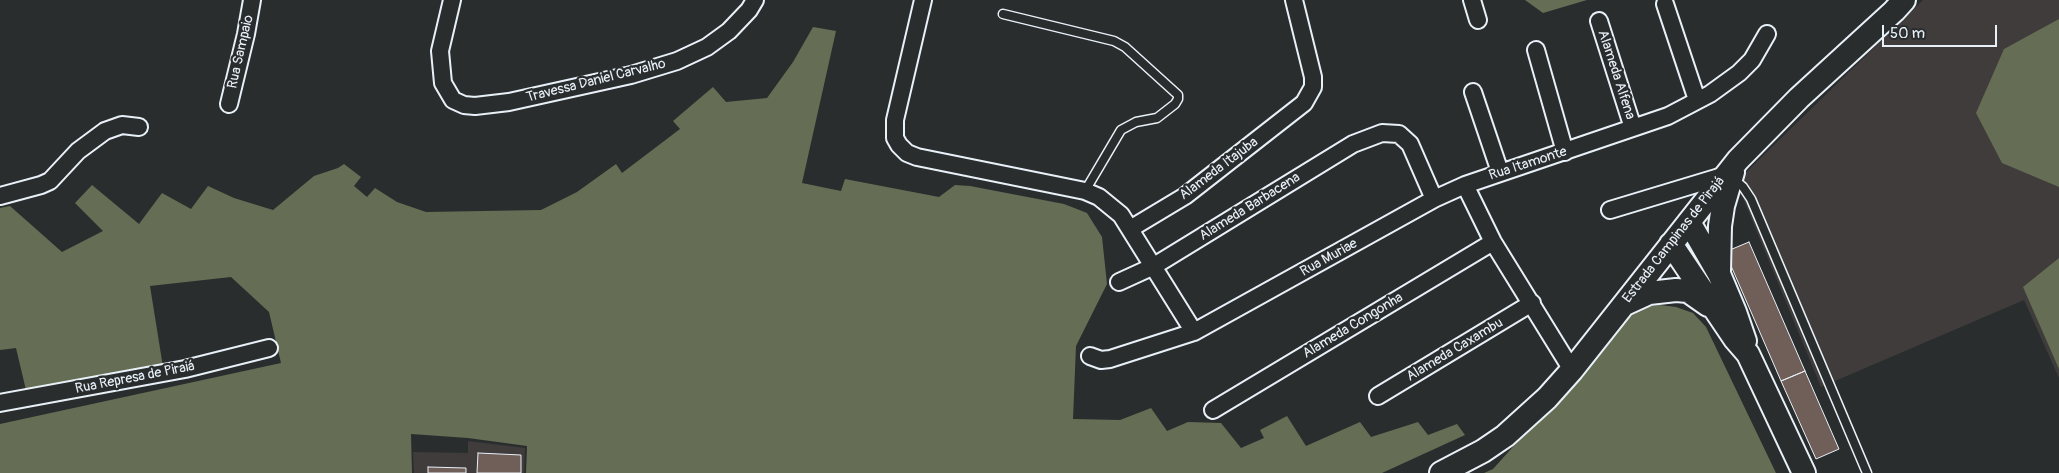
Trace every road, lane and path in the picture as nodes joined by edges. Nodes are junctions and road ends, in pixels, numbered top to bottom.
1 (252, 0) edge
2 (452, 0) edge
3 (755, 0) edge
4 (923, 0) edge
5 (1294, 0) edge
6 (1472, 0) edge
7 (1904, 0) edge
8 (1665, 4) dead end
9 (1003, 14) dead end
10 (1478, 20) dead end
11 (1599, 21) dead end
12 (1766, 34) dead end
13 (1536, 50) dead end
14 (1473, 92) dead end
15 (1697, 100) junction
16 (229, 104) dead end
17 (139, 127) dead end
18 (1633, 128) junction
19 (1565, 152) junction
20 (1732, 171) junction
21 (1500, 172) junction
22 (1465, 185) junction
23 (1085, 191) junction
24 (0, 196) edge
25 (1434, 199) junction
26 (1610, 210) dead end
27 (1689, 222) junction
28 (1130, 229) junction
29 (1493, 242) junction
30 (1671, 244) junction
31 (1154, 266) junction
32 (1719, 274) junction
33 (1120, 282) dead end
34 (1532, 303) junction
35 (1621, 306) junction
36 (1721, 319) junction
37 (1194, 332) junction
38 (269, 348) dead end
39 (1748, 354) junction
40 (1090, 356) dead end
41 (1572, 370) junction
42 (1378, 396) dead end
43 (0, 402) edge
44 (1213, 410) dead end
45 (1441, 473) edge
46 (1804, 473) edge
47 (1867, 473) edge

1 - 16 street, Rua Sampaio
2 - 3 street, Travessa Daniel Carvalho
4 - 23 street
5 - 28 street, Alameda Itajuba
6 - 10 street
7 - 20 main road, Estrada Campinas de Pirajá
8 - 15 street
9 - 23 lane
11 - 18 street, Alameda Alfena
12 - 15 street, Rua Itamonte
13 - 19 street
14 - 21 street
15 - 18 street, Rua Itamonte
17 - 24 street
18 - 19 street, Rua Itamonte
19 - 21 street, Rua Itamonte
20 - 26 street
20 - 27 main road, Estrada Campinas de Pirajá
20 - 32 main road
20 - 47 lane
21 - 22 street, Rua Itamonte
22 - 25 street, Rua Muriae
22 - 29 street
23 - 28 street
25 - 31 street, Alameda Barbacena
25 - 37 street, Rua Muriae
27 - 30 main road, Estrada Campinas de Pirajá
27 - 32 main road
28 - 31 street
29 - 34 street
29 - 44 street, Alameda Congonha
30 - 35 main road, Estrada Campinas de Pirajá
30 - 36 main road
31 - 33 street, Alameda Barbacena
31 - 37 street
32 - 39 main road
34 - 41 street
34 - 42 street, Alameda Caxambu
35 - 36 main road
35 - 41 main road, Estrada Campinas de Pirajá
36 - 39 main road
37 - 40 street, Rua Muriae
38 - 43 street, Rua Represa de Piraiá
39 - 46 main road
41 - 45 main road, Estrada Campinas de Pirajá

